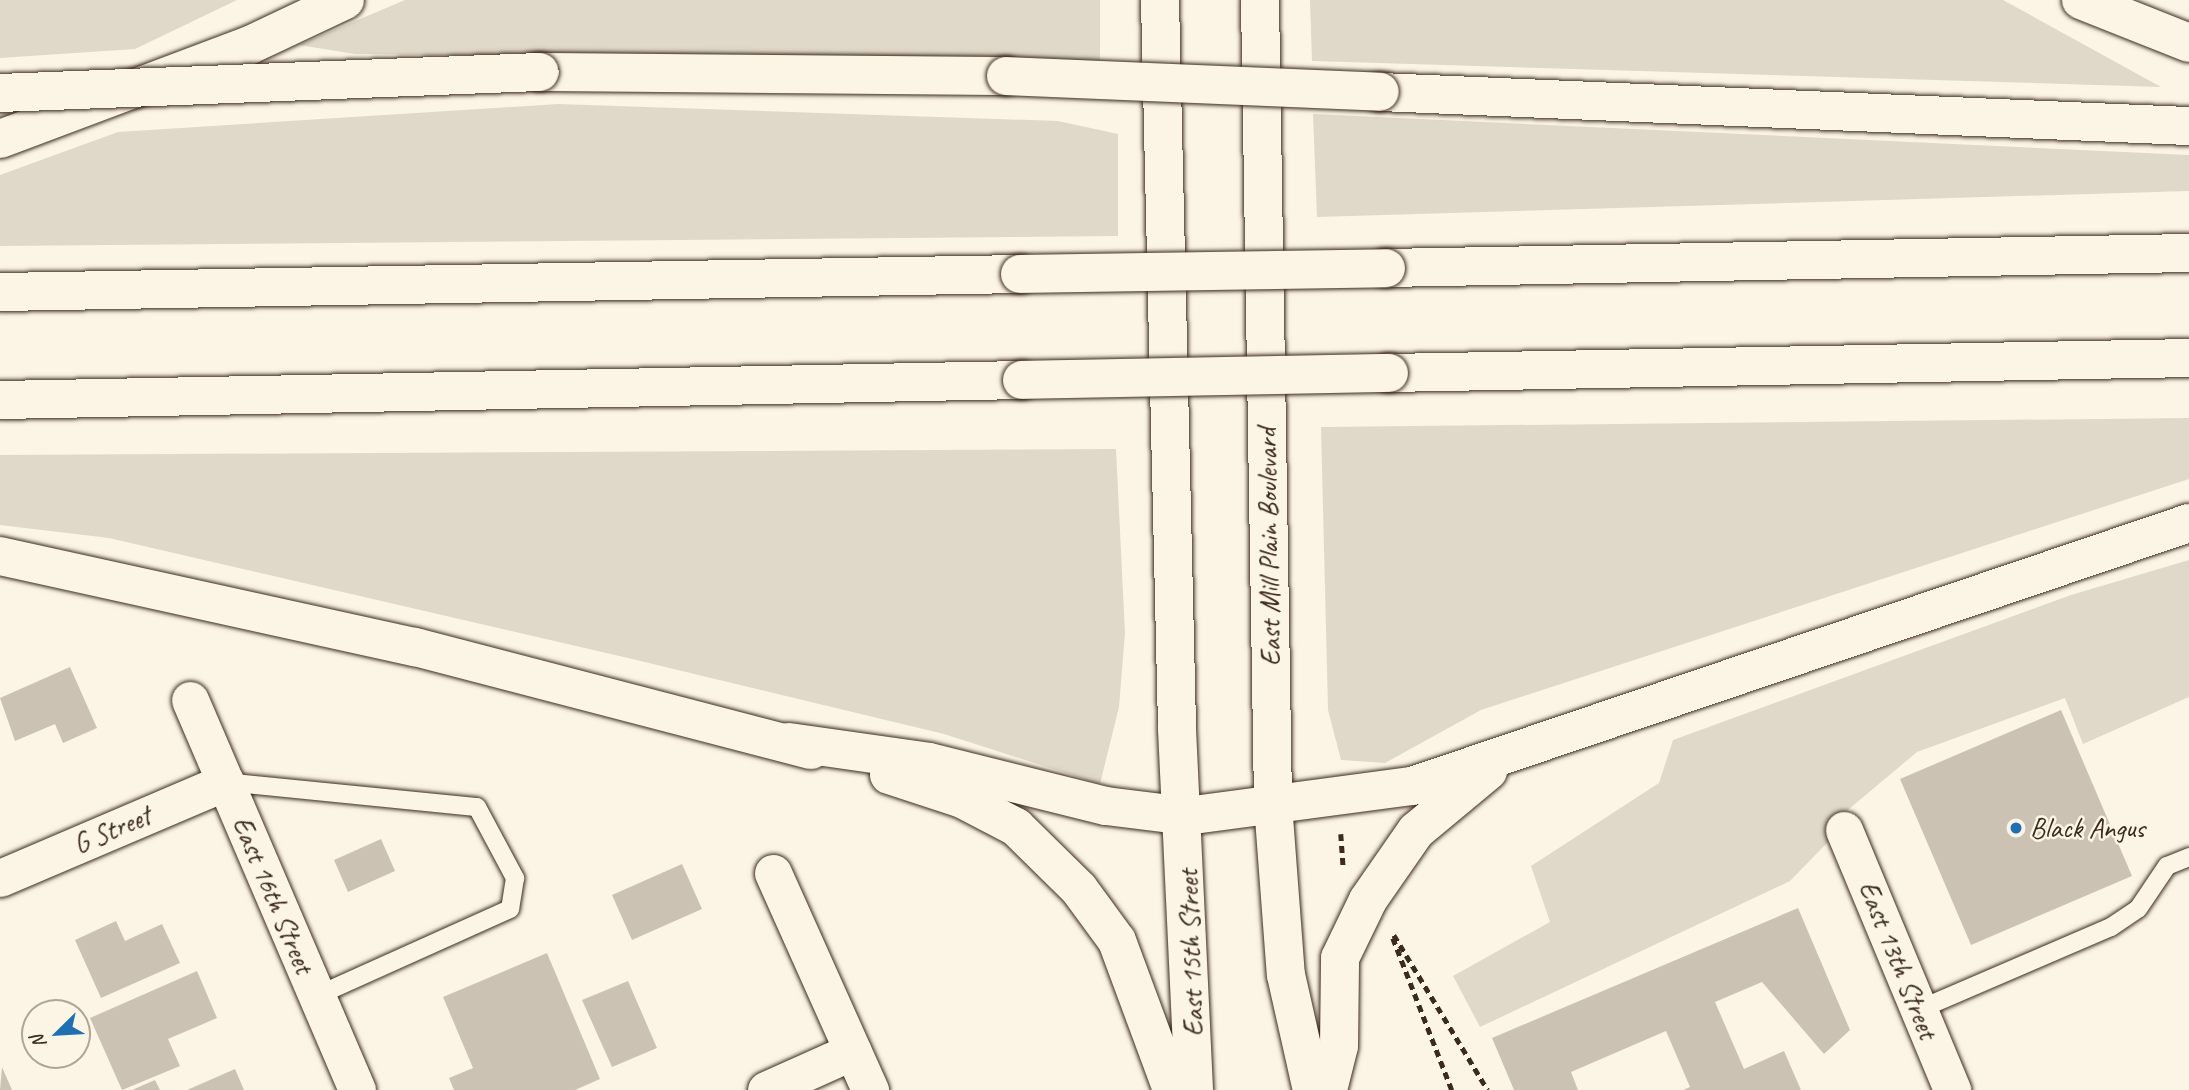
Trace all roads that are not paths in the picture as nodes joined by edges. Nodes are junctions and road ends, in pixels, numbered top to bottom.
1 (345, 0) edge
2 (1160, 0) edge
3 (1260, 0) edge
4 (2081, 0) edge
5 (2189, 43) edge
6 (0, 93) edge
7 (2189, 126) edge
8 (0, 139) edge
9 (2189, 253) edge
10 (0, 292) edge
11 (2189, 358) edge
12 (0, 400) edge
13 (2189, 523) edge
14 (0, 556) edge
15 (190, 700) dead end
16 (789, 743) junction
17 (1520, 749) junction
18 (225, 782) junction
19 (1273, 804) junction
20 (1186, 816) junction
21 (1844, 830) dead end
22 (2189, 857) edge
23 (773, 873) dead end
24 (0, 878) edge
25 (316, 996) junction
26 (1918, 1010) junction
27 (853, 1051) junction
28 (357, 1090) edge
29 (766, 1090) edge
30 (870, 1090) edge
31 (1172, 1090) edge
32 (1194, 1090) edge
33 (1312, 1090) edge
34 (1328, 1090) edge
35 (1952, 1090) edge

1 - 8 main road
2 - 20 main road
3 - 19 main road, East Mill Plain Boulevard
4 - 5 main road
6 - 7 main road, bridge
9 - 10 main road, bridge
11 - 12 main road, bridge
13 - 17 main road
14 - 16 main road
15 - 18 street, East 16th Street
16 - 20 main road
16 - 31 main road
17 - 19 main road
17 - 34 main road
18 - 24 street, G Street
18 - 25 street, East 16th Street
18 - 25 lane
19 - 20 main road
19 - 33 main road, East Mill Plain Boulevard
20 - 32 main road, East 15th Street
21 - 26 street, East 13th Street
22 - 26 lane
23 - 27 street
25 - 28 street, East 16th Street
26 - 35 street, East 13th Street
27 - 29 street
27 - 30 street

